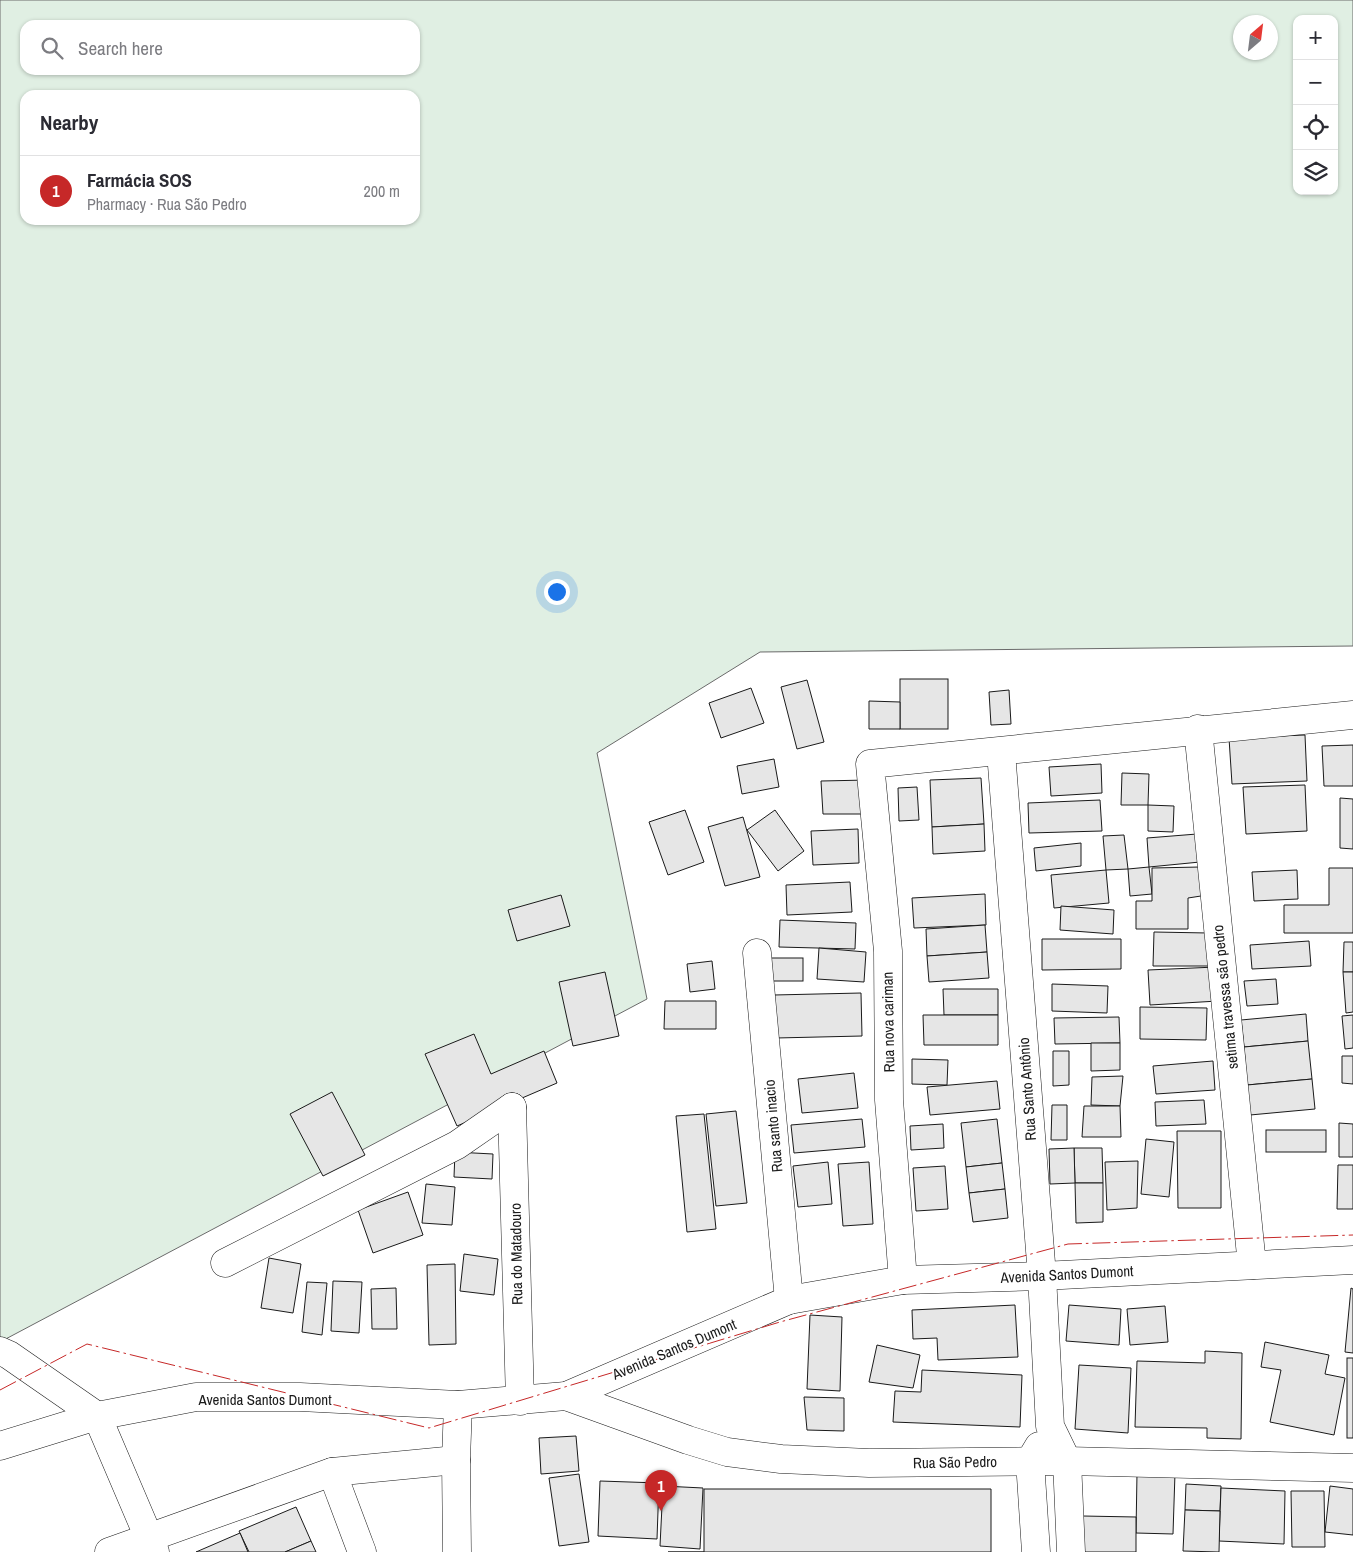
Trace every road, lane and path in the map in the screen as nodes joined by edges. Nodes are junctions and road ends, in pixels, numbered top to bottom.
1 (1353, 715) edge
2 (1198, 729) junction
3 (1001, 752) junction
4 (757, 952) dead end
5 (1353, 1260) edge
6 (224, 1263) dead end
7 (1252, 1265) junction
8 (1042, 1276) junction
9 (903, 1280) junction
10 (790, 1300) junction
11 (0, 1350) edge
12 (566, 1396) junction
13 (520, 1401) junction
14 (458, 1405) junction
15 (97, 1416) junction
16 (1050, 1426) junction
17 (0, 1446) edge
18 (456, 1460) junction
19 (1030, 1461) junction
20 (1068, 1462) junction
21 (1353, 1468) edge
22 (332, 1472) junction
23 (152, 1545) edge
24 (109, 1552) edge
25 (362, 1552) edge
26 (457, 1552) edge
27 (1036, 1552) edge
28 (1071, 1552) edge

1 - 2 street
2 - 3 street
2 - 7 street, setima travessa são pedro
3 - 8 street, Rua Santo Antônio
3 - 9 street, Rua nova cariman
4 - 10 street, Rua santo inacio
5 - 7 street, Avenida Santos Dumont
6 - 13 street, Rua do Matadouro
7 - 8 street, Avenida Santos Dumont
8 - 9 street, Avenida Santos Dumont
8 - 16 street, Rua Santo Antônio
9 - 10 street, Avenida Santos Dumont
10 - 12 street, Avenida Santos Dumont
11 - 15 street
12 - 13 street, Avenida Santos Dumont
12 - 19 street, Rua São Pedro
13 - 14 street, Avenida Santos Dumont
14 - 15 street, Avenida Santos Dumont
14 - 18 street
15 - 17 street, Avenida Santos Dumont
15 - 23 street
16 - 19 street
16 - 20 street, Rua Santo Antônio
18 - 22 street
18 - 26 street
19 - 20 street, Rua São Pedro
19 - 27 street
20 - 21 street, Rua São Pedro
20 - 28 street, Rua Santo Antônio
22 - 23 street
22 - 25 street
23 - 24 street

